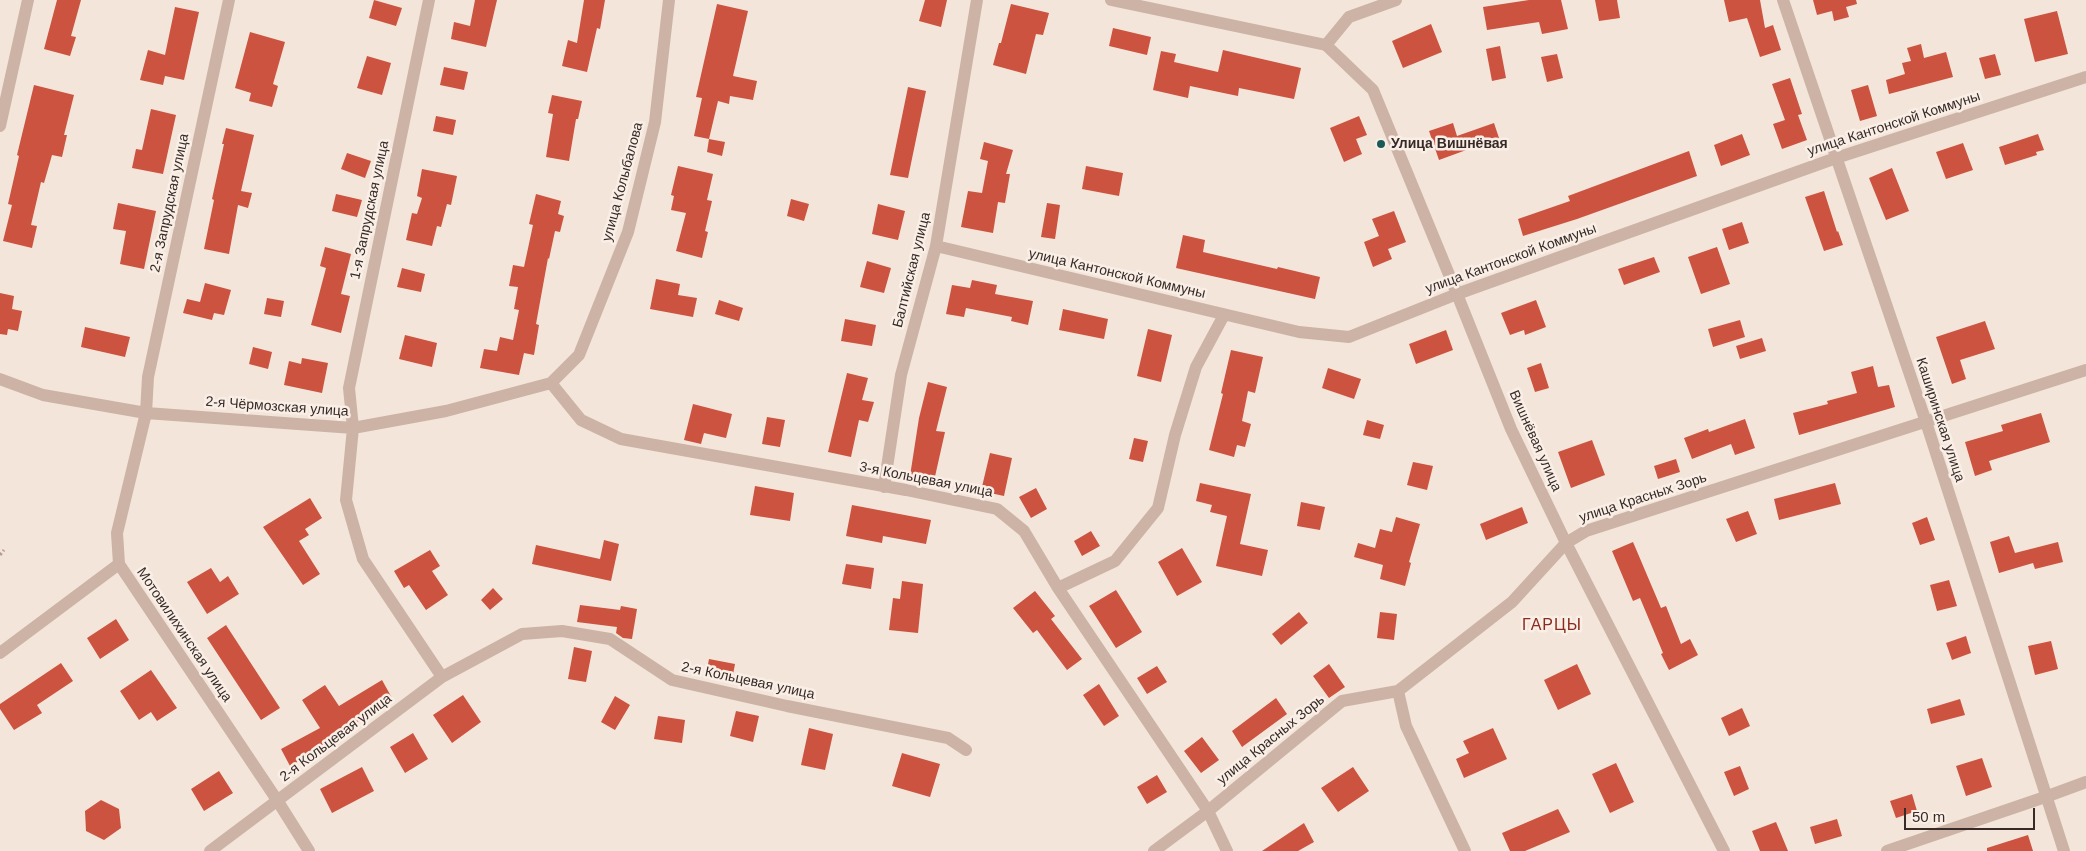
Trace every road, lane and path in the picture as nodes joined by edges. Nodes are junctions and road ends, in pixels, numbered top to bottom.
1 (28, 0) edge
2 (229, 0) edge
3 (429, 0) edge
4 (669, 0) edge
5 (977, 0) edge
6 (1111, 0) edge
7 (1396, 0) edge
8 (1784, 0) edge
9 (1326, 46) junction
10 (2086, 77) edge
11 (0, 126) edge
12 (1836, 158) junction
13 (936, 246) junction
14 (1457, 294) junction
15 (1224, 315) junction
16 (2086, 370) edge
17 (0, 379) edge
18 (551, 384) junction
19 (146, 413) junction
20 (1926, 422) junction
21 (353, 428) junction
22 (884, 487) junction
23 (1566, 542) junction
24 (4, 550) dead end
25 (0, 555) edge
26 (119, 564) junction
27 (1058, 588) junction
28 (0, 653) edge
29 (442, 677) junction
30 (1398, 691) junction
31 (966, 750) dead end
32 (2086, 782) edge
33 (2048, 796) junction
34 (277, 800) junction
35 (1208, 811) junction
36 (210, 851) edge
37 (309, 851) edge
38 (1154, 851) edge
39 (1227, 851) edge
40 (1465, 851) edge
41 (1724, 851) edge
42 (1887, 851) edge
43 (2064, 851) edge

1 - 11 street
2 - 19 street, 2-я Запрудская улица
3 - 21 street, 1-я Запрудская улица
4 - 18 street, улица Колыбалова
5 - 13 street, Балтийская улица
6 - 9 street
7 - 9 street
8 - 12 street, Каширинская улица
9 - 14 street, Вишнёвая улица
10 - 12 street, улица Кантонской Коммуны
12 - 14 street, улица Кантонской Коммуны
12 - 20 street, Каширинская улица
13 - 15 street, улица Кантонской Коммуны
13 - 22 street, Балтийская улица
14 - 15 street, улица Кантонской Коммуны
14 - 23 street, Вишнёвая улица
15 - 27 street
16 - 20 street, улица Красных Зорь
17 - 19 street, 2-я Чёрмозская улица
18 - 21 street, 2-я Чёрмозская улица
18 - 22 street, 3-я Кольцевая улица
19 - 21 street, 2-я Чёрмозская улица
19 - 26 street, Мотовилихинская улица
20 - 23 street, улица Красных Зорь
20 - 33 street, Каширинская улица
21 - 29 street, 1-я Запрудская улица
22 - 27 street, 3-я Кольцевая улица
23 - 30 street, улица Красных Зорь
23 - 41 street, Вишнёвая улица
24 - 25 path
26 - 28 street
26 - 34 street, Мотовилихинская улица
27 - 35 street, 3-я Кольцевая улица
29 - 31 street, 2-я Кольцевая улица
29 - 34 street, 2-я Кольцевая улица
30 - 35 street, улица Красных Зорь
30 - 40 street
32 - 33 street
33 - 42 street
33 - 43 street, Каширинская улица
34 - 36 street, 2-я Кольцевая улица
34 - 37 street, Мотовилихинская улица
35 - 38 street, улица Красных Зорь
35 - 39 street, 3-я Кольцевая улица

